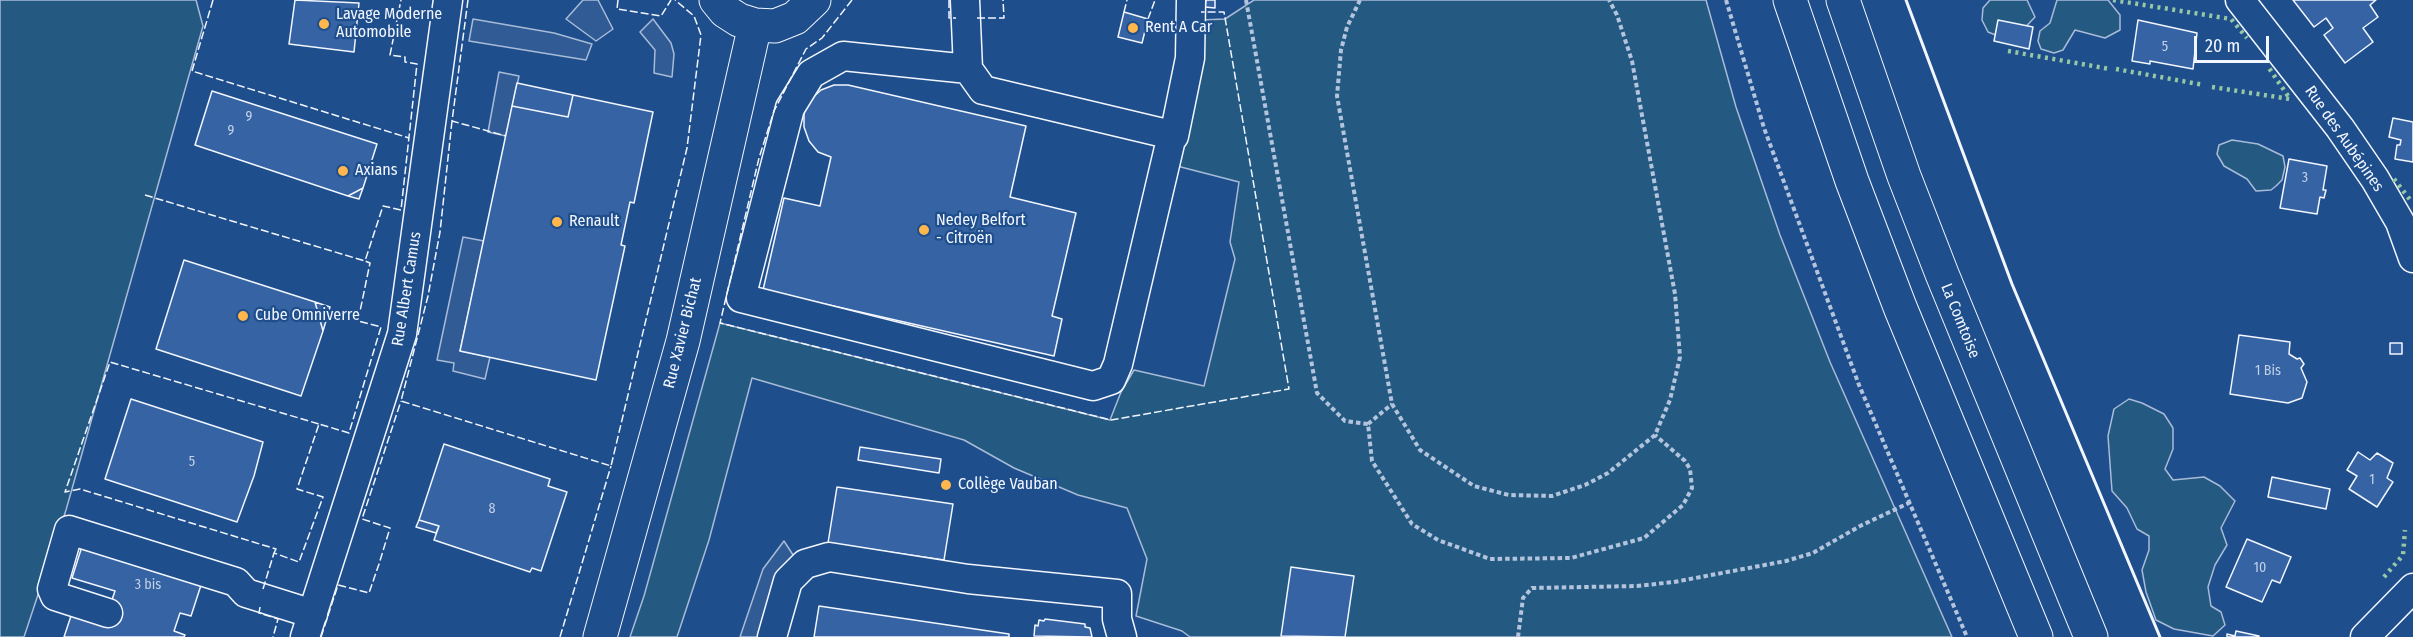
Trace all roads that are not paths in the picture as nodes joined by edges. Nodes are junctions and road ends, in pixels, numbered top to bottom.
1 (448, 0) edge
2 (716, 0) edge
3 (814, 0) edge
4 (965, 0) edge
5 (1191, 0) edge
6 (1790, 0) edge
7 (1843, 0) edge
8 (2240, 0) edge
9 (755, 26) junction
10 (968, 69) junction
11 (1172, 135) junction
12 (2413, 258) edge
13 (2413, 588) edge
14 (108, 613) dead end
15 (309, 625) edge
16 (600, 637) edge
17 (772, 637) edge
18 (1122, 637) edge
19 (2036, 637) edge
20 (2091, 637) edge
21 (2365, 637) edge

1 - 15 street, Rue Albert Camus
2 - 9 main road
3 - 9 main road
4 - 10 street
5 - 11 street
6 - 19 main road
7 - 20 main road, La Comtoise
8 - 12 street, Rue des Aubépines
9 - 16 main road, Rue Xavier Bichat
10 - 11 street
10 - 11 street
13 - 21 street
14 - 15 street
17 - 18 street

